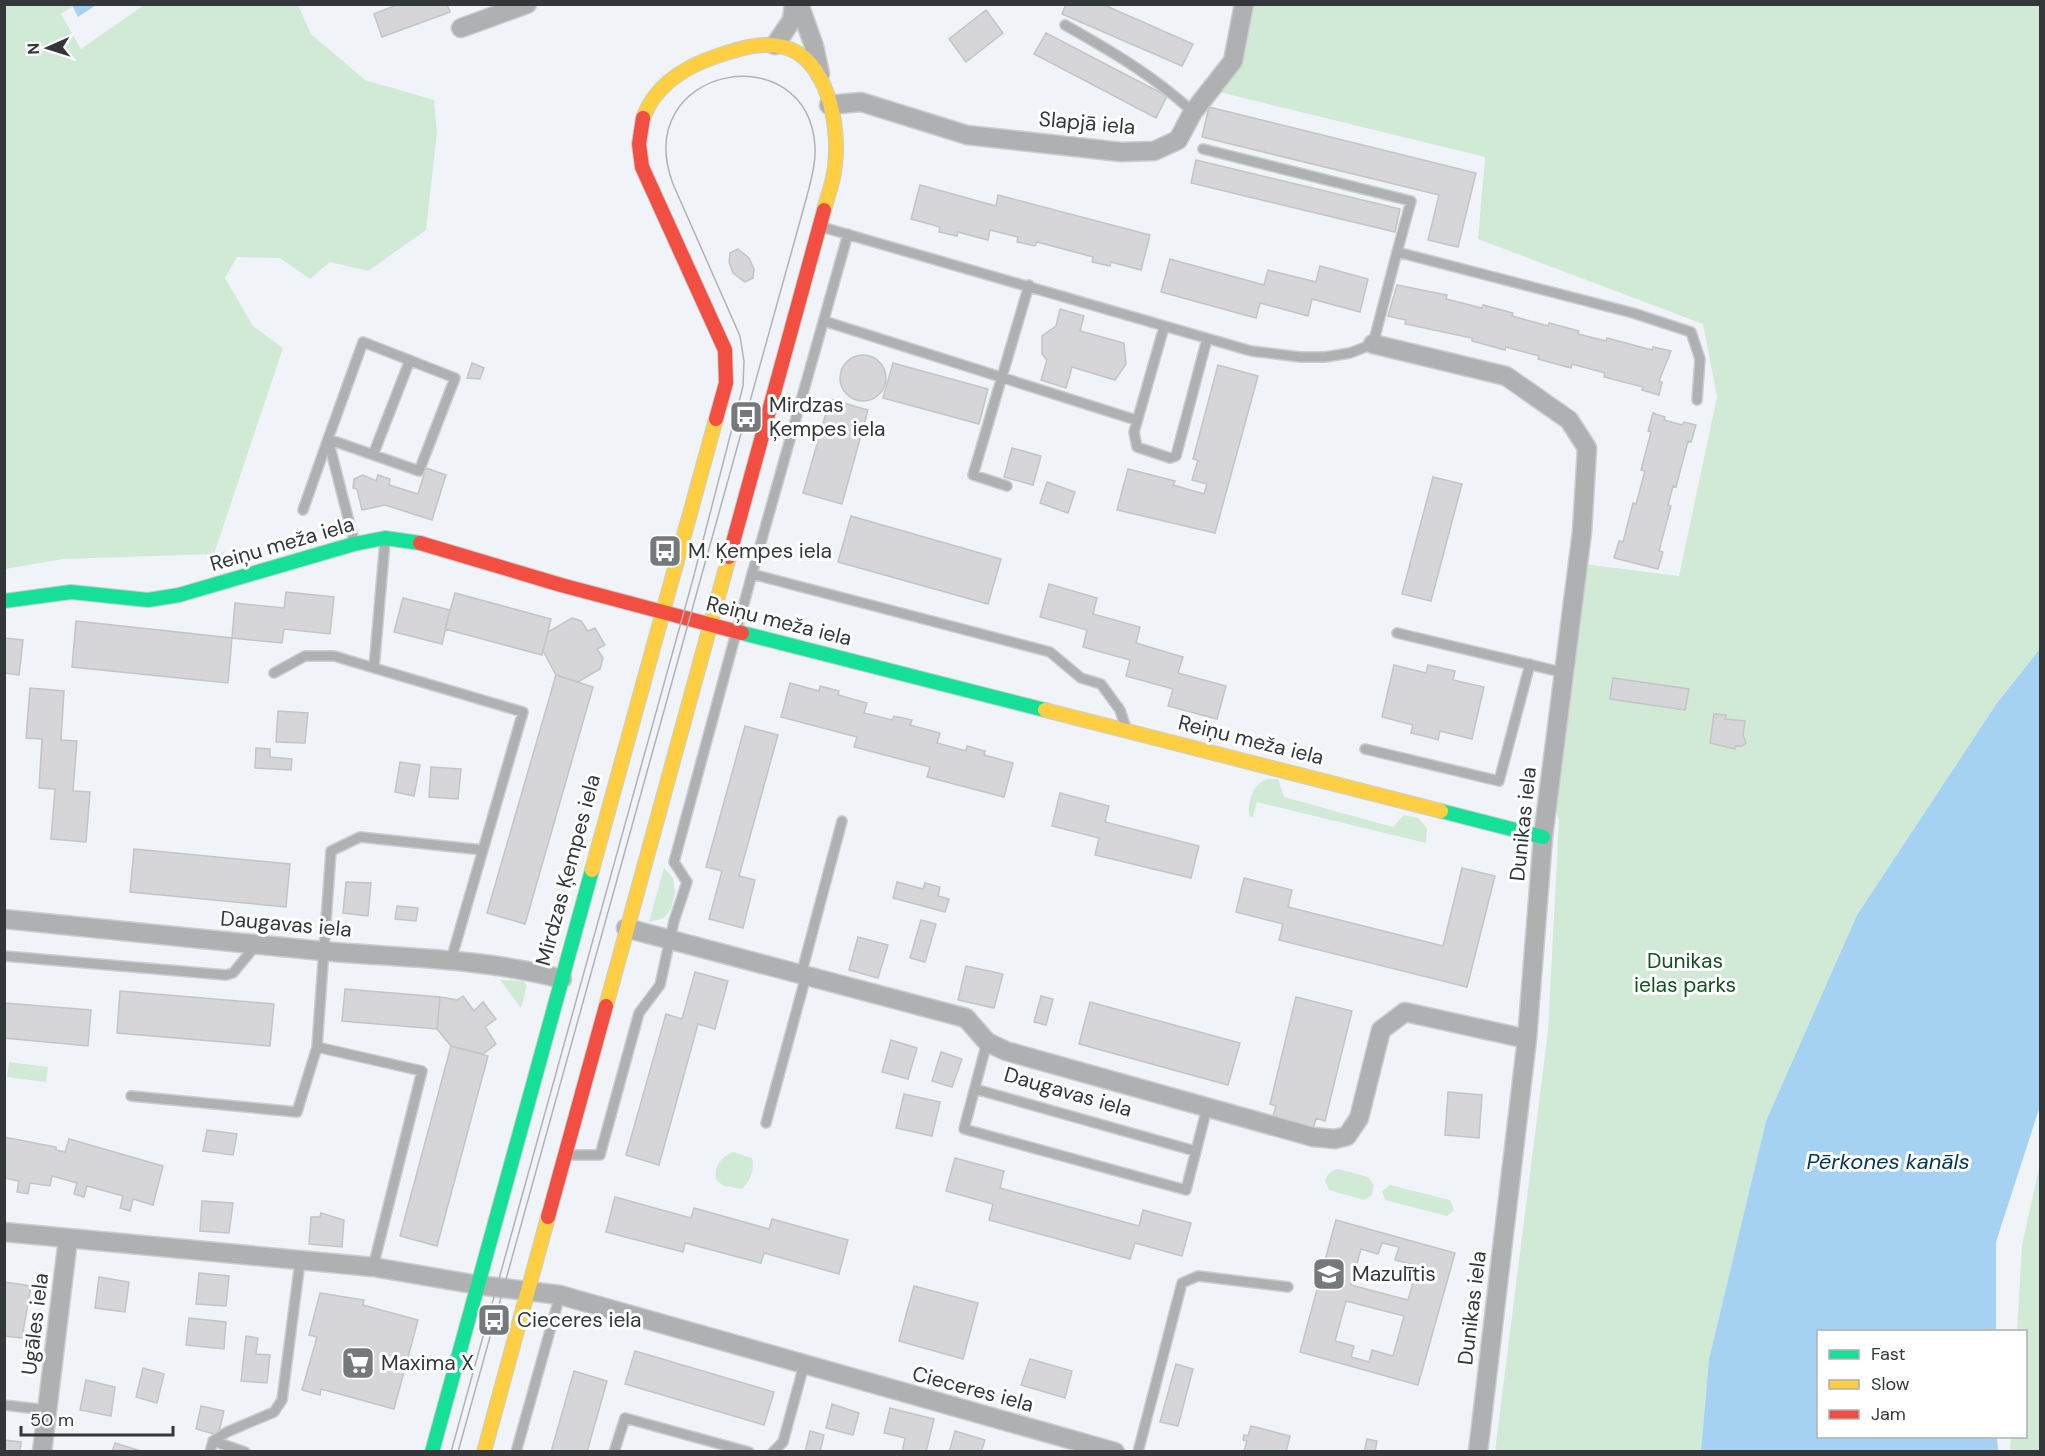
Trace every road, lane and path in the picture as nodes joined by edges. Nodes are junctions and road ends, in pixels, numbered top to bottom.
1 (527, 4) edge
2 (794, 4) edge
3 (799, 4) edge
4 (1244, 4) edge
5 (1065, 25) dead end
6 (460, 28) dead end
7 (775, 45) junction
8 (822, 85) junction
9 (829, 105) junction
10 (1194, 112) junction
11 (1203, 148) dead end
12 (819, 226) junction
13 (848, 234) junction
14 (1397, 252) junction
15 (1029, 285) junction
16 (824, 321) junction
17 (1164, 327) junction
18 (1207, 339) junction
19 (1374, 344) junction
20 (410, 360) junction
21 (1002, 377) junction
22 (1697, 400) dead end
23 (1136, 420) junction
24 (328, 439) junction
25 (373, 455) junction
26 (1007, 486) dead end
27 (303, 510) dead end
28 (385, 538) junction
29 (354, 544) junction
30 (752, 574) junction
31 (4, 601) edge
32 (663, 612) junction
33 (709, 625) junction
34 (737, 632) junction
35 (1397, 633) dead end
36 (1530, 664) junction
37 (374, 668) junction
38 (274, 673) dead end
39 (1565, 673) junction
40 (1126, 730) junction
41 (1365, 749) dead end
42 (842, 821) dead end
43 (1543, 837) junction
44 (483, 850) junction
45 (4, 919) edge
46 (627, 928) junction
47 (670, 941) junction
48 (257, 944) junction
49 (323, 951) junction
50 (4, 956) edge
51 (451, 960) junction
52 (803, 976) junction
53 (562, 979) junction
54 (1527, 1039) junction
55 (987, 1042) junction
56 (316, 1047) junction
57 (975, 1089) junction
58 (131, 1096) dead end
59 (1207, 1108) junction
60 (765, 1123) dead end
61 (1196, 1151) junction
62 (564, 1155) junction
63 (4, 1232) edge
64 (68, 1239) junction
65 (300, 1262) junction
66 (374, 1267) junction
67 (478, 1285) junction
68 (1288, 1287) dead end
69 (526, 1291) junction
70 (560, 1295) junction
71 (804, 1365) junction
72 (4, 1405) edge
73 (47, 1410) junction
74 (213, 1442) junction
75 (42, 1452) edge
76 (210, 1452) edge
77 (244, 1452) edge
78 (432, 1452) edge
79 (484, 1452) edge
80 (516, 1452) edge
81 (614, 1452) edge
82 (749, 1452) edge
83 (772, 1452) edge
84 (1115, 1452) edge
85 (1138, 1452) edge
86 (1478, 1452) edge

1 - 6 street
2 - 7 street
3 - 8 street
4 - 10 street, Slapjā iela
5 - 10 lane
7 - 8 street
7 - 32 street, Mirdzas Ķempes iela
8 - 9 street
9 - 10 street, Slapjā iela
9 - 12 street
11 - 14 lane
12 - 13 lane
12 - 33 street
13 - 15 lane
13 - 16 lane
14 - 19 lane
14 - 22 lane
15 - 17 lane
15 - 21 lane
16 - 21 lane
16 - 30 lane
17 - 18 lane
17 - 23 lane
18 - 19 lane
18 - 23 lane
19 - 39 street, Dunikas iela
20 - 24 lane
20 - 25 lane
20 - 25 lane
21 - 23 lane
21 - 26 lane
24 - 25 lane
24 - 27 lane
24 - 29 lane
28 - 29 street, Reiņu meža iela
28 - 32 street, Reiņu meža iela
28 - 37 lane
29 - 31 street, Reiņu meža iela
30 - 34 lane
30 - 40 lane
32 - 33 street, Reiņu meža iela
32 - 53 street, Mirdzas Ķempes iela
33 - 34 street, Reiņu meža iela
33 - 46 street
34 - 40 street, Reiņu meža iela
34 - 47 lane
35 - 36 lane
36 - 39 lane
36 - 41 lane
37 - 38 lane
37 - 44 lane
39 - 43 street, Dunikas iela
40 - 43 street, Reiņu meža iela
42 - 52 lane
43 - 54 street, Dunikas iela
44 - 49 lane
44 - 51 lane
45 - 48 street, Daugavas iela
46 - 47 street
46 - 62 street
47 - 52 street
47 - 62 lane
48 - 49 street, Daugavas iela
48 - 50 lane
49 - 51 street, Daugavas iela
49 - 56 lane
51 - 53 street, Daugavas iela
52 - 55 street
52 - 60 lane
53 - 67 street, Mirdzas Ķempes iela
54 - 59 street
54 - 86 street, Dunikas iela
55 - 57 lane, Daugavas iela
55 - 59 street
56 - 58 lane
56 - 66 lane
57 - 61 lane, Daugavas iela
57 - 61 lane
59 - 61 lane
62 - 69 street
63 - 64 street, Cieceres iela
64 - 65 street, Cieceres iela
64 - 73 street, Ugāles iela
65 - 66 street, Cieceres iela
65 - 74 lane
66 - 67 street, Cieceres iela
67 - 69 street, Cieceres iela
67 - 78 street, Mirdzas Ķempes iela
68 - 85 lane
69 - 70 street, Cieceres iela
69 - 79 street
70 - 71 street, Cieceres iela
70 - 80 lane
71 - 83 lane
71 - 84 street, Cieceres iela
72 - 73 lane
73 - 75 street, Ugāles iela
74 - 76 lane
74 - 77 lane
81 - 82 lane

